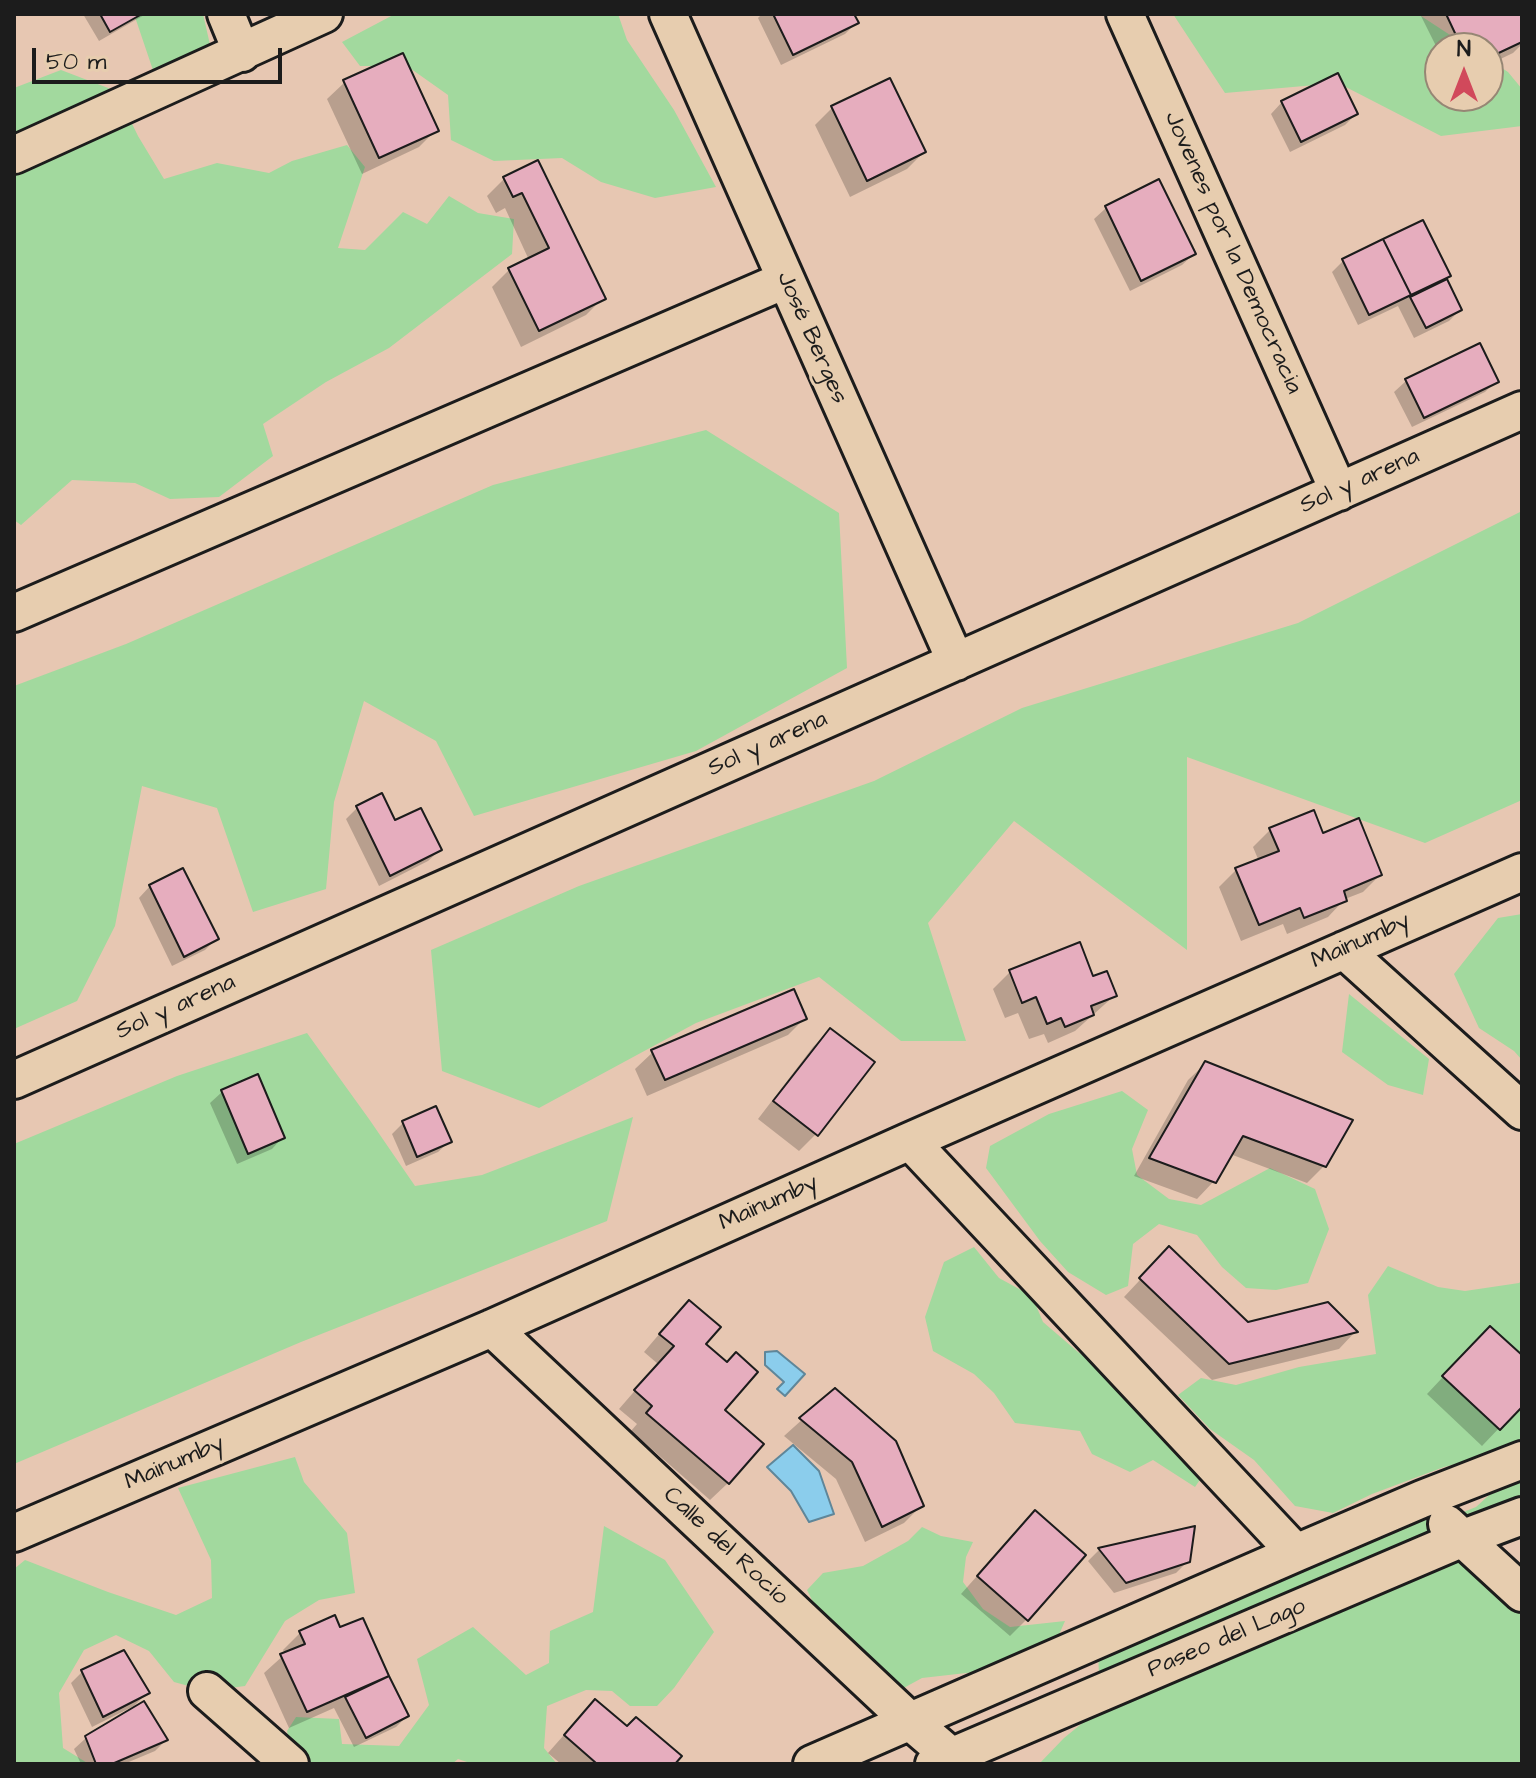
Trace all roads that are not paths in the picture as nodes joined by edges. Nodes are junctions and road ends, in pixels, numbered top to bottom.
1 (226, 14) edge
2 (324, 14) edge
3 (668, 14) edge
4 (1125, 14) edge
5 (242, 53) junction
6 (14, 155) edge
7 (785, 280) junction
8 (1522, 410) edge
9 (1339, 492) junction
10 (14, 613) edge
11 (956, 662) junction
12 (1522, 872) edge
13 (1344, 950) junction
14 (14, 1080) edge
15 (1522, 1111) edge
16 (910, 1141) junction
17 (492, 1328) junction
18 (1522, 1460) edge
19 (1422, 1499) junction
20 (1522, 1516) edge
21 (14, 1533) edge
22 (1461, 1539) junction
23 (1296, 1553) junction
24 (1522, 1593) edge
25 (207, 1691) dead end
26 (911, 1722) junction
27 (948, 1762) edge
28 (290, 1764) edge
29 (812, 1764) edge

1 - 5 street
2 - 5 street
3 - 7 street, José Berges
4 - 9 street, Jovenes por la Democracia
5 - 6 street
7 - 10 street
7 - 11 street, José Berges
8 - 9 street, Sol y arena
9 - 11 street, Sol y arena
11 - 14 street, Sol y arena
12 - 13 street, Mainumby
13 - 15 street
13 - 16 street, Mainumby
16 - 17 street, Mainumby
16 - 23 street
17 - 21 street, Mainumby
17 - 26 street, Calle del Rocío
18 - 19 street
19 - 22 street
19 - 23 street
20 - 22 street, Paseo del Lago
22 - 24 street
22 - 27 street, Paseo del Lago
23 - 26 street
25 - 28 street
26 - 27 street, Calle del Rocío
26 - 29 street

